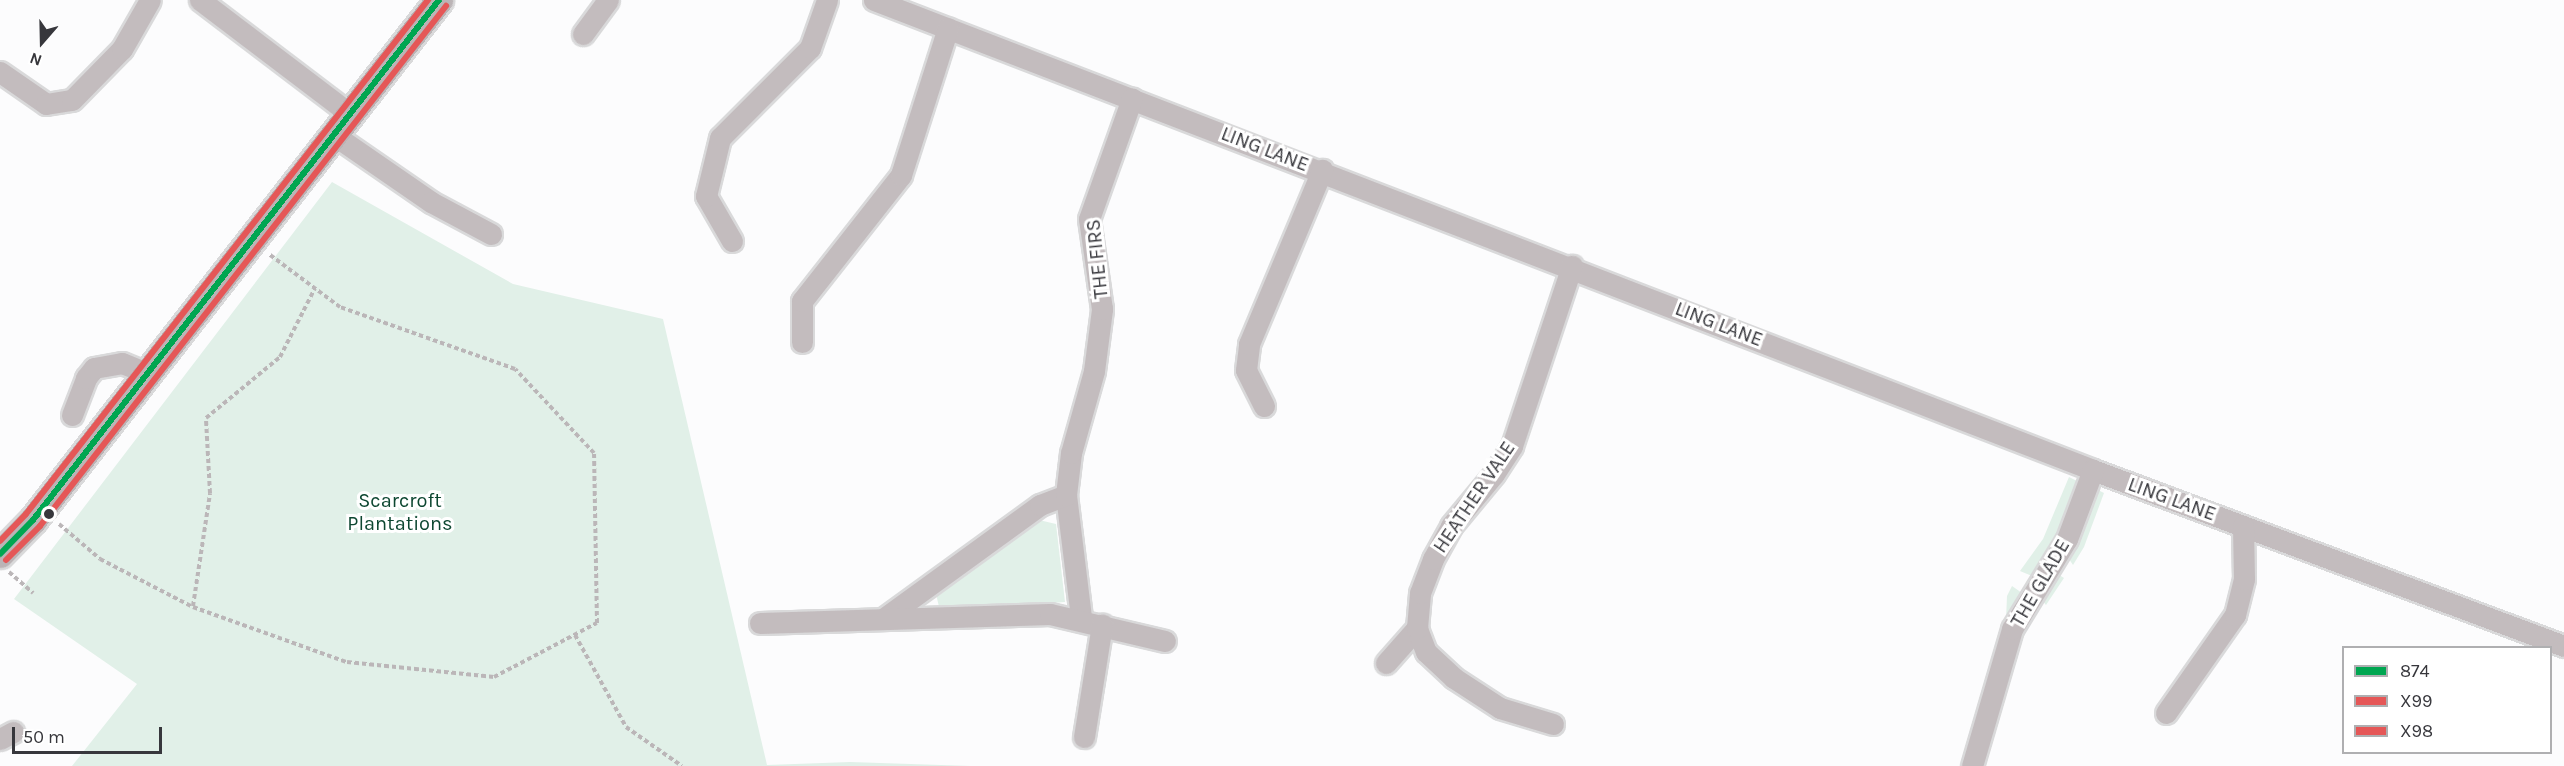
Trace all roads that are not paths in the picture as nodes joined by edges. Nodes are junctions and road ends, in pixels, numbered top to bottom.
1 (150, 0) edge
2 (200, 0) edge
3 (439, 0) edge
4 (608, 0) edge
5 (827, 0) edge
6 (874, 0) edge
7 (948, 28) junction
8 (583, 34) dead end
9 (0, 72) edge
10 (1132, 98) junction
11 (342, 124) junction
12 (1322, 171) junction
13 (491, 234) dead end
14 (732, 241) dead end
15 (1572, 266) junction
16 (802, 342) dead end
17 (147, 374) junction
18 (1264, 406) dead end
19 (72, 415) dead end
20 (2093, 470) junction
21 (1066, 495) junction
22 (2243, 526) junction
23 (0, 554) edge
24 (1081, 618) junction
25 (883, 620) junction
26 (760, 623) dead end
27 (1102, 624) junction
28 (1417, 628) junction
29 (1165, 641) dead end
30 (2564, 646) edge
31 (1386, 663) dead end
32 (2166, 713) dead end
33 (1553, 724) dead end
34 (1084, 737) dead end
35 (1972, 766) edge

1 - 9 street
2 - 11 street
3 - 11 main road
4 - 8 street
5 - 14 street
6 - 7 street, LING LANE
7 - 10 street, LING LANE
7 - 16 street
10 - 12 street, LING LANE
10 - 21 street, THE FIRS
11 - 13 street
11 - 17 main road
12 - 15 street, LING LANE
12 - 18 street
15 - 20 street, LING LANE
15 - 28 street, HEATHER VALE
17 - 19 street
17 - 23 main road
20 - 22 street, LING LANE
20 - 35 street, THE GLADE
21 - 24 street, THE FIRS
21 - 25 street
22 - 30 street, LING LANE
22 - 32 street
24 - 25 street
24 - 27 street
25 - 26 street
27 - 29 street
27 - 34 street
28 - 31 street
28 - 33 street, HEATHER VALE

